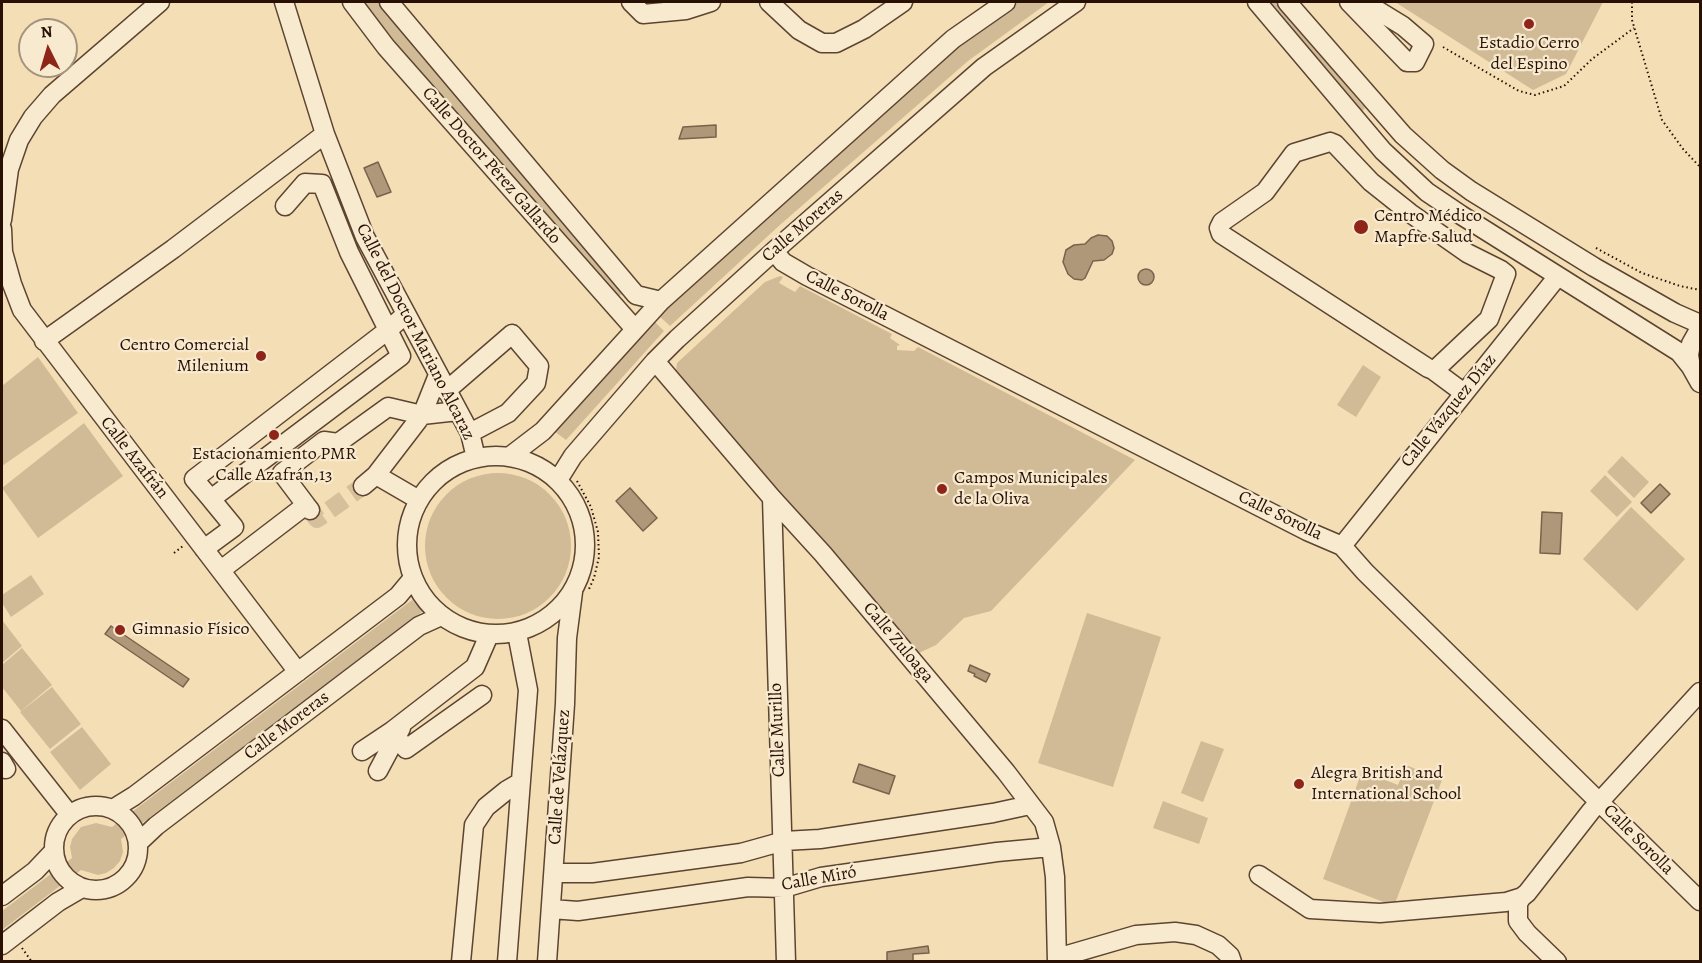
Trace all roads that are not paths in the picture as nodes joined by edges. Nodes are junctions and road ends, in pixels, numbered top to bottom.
1 (160, 2) edge
2 (284, 2) edge
3 (352, 2) edge
4 (389, 2) edge
5 (631, 2) edge
6 (711, 2) edge
7 (769, 2) edge
8 (903, 2) edge
9 (1006, 2) edge
10 (1076, 2) edge
11 (1257, 2) edge
12 (1287, 2) edge
13 (1349, 2) edge
14 (1364, 2) edge
15 (325, 134) junction
16 (1398, 166) junction
17 (1380, 189) junction
18 (285, 206) dead end
19 (2, 220) edge
20 (2, 230) edge
21 (774, 251) junction
22 (1558, 276) junction
23 (661, 301) junction
24 (405, 315) junction
25 (1701, 324) edge
26 (634, 328) junction
27 (1701, 328) edge
28 (388, 330) junction
29 (44, 341) junction
30 (655, 361) junction
31 (1691, 367) junction
32 (1433, 370) junction
33 (442, 383) junction
34 (1701, 383) edge
35 (1464, 393) junction
36 (458, 411) junction
37 (422, 415) junction
38 (470, 433) junction
39 (509, 457) junction
40 (476, 458) junction
41 (558, 480) junction
42 (772, 498) junction
43 (212, 500) junction
44 (419, 500) junction
45 (1342, 546) junction
46 (204, 549) junction
47 (221, 570) junction
48 (413, 578) junction
49 (573, 592) junction
50 (441, 616) junction
51 (517, 633) junction
52 (489, 635) junction
53 (298, 672) junction
54 (1701, 692) edge
55 (482, 694) dead end
56 (2, 729) edge
57 (397, 730) junction
58 (362, 751) dead end
59 (378, 771) dead end
60 (519, 783) junction
61 (1599, 801) junction
62 (1030, 805) junction
63 (113, 809) junction
64 (69, 814) junction
65 (784, 841) junction
66 (138, 843) junction
67 (1051, 847) junction
68 (53, 852) junction
69 (554, 873) junction
70 (1259, 875) dead end
71 (82, 888) junction
72 (784, 888) junction
73 (2, 896) edge
74 (1522, 897) junction
75 (1701, 901) edge
76 (551, 909) junction
77 (2, 945) edge
78 (1057, 960) edge
79 (461, 962) edge
80 (507, 962) edge
81 (547, 962) edge
82 (786, 962) edge
83 (1232, 962) edge
84 (1557, 962) edge

1 - 19 street
2 - 15 street, Calle del Doctor Mariano Alcaraz
3 - 26 street, Calle Doctor Pérez Gallardo
4 - 23 street, Calle Doctor Pérez Gallardo
5 - 6 street
7 - 8 street
9 - 23 street
10 - 21 street, Calle Moreras
11 - 16 street
12 - 25 street
13 - 14 street
15 - 24 street, Calle del Doctor Mariano Alcaraz
15 - 29 street
16 - 17 street
16 - 22 street
17 - 32 street
17 - 32 street
18 - 28 street
20 - 29 street, Calle Azafrán
21 - 30 street, Calle Moreras
21 - 45 street, Calle Sorolla
22 - 31 street
22 - 35 street, Calle Vázquez Díaz
23 - 26 street
24 - 28 street
24 - 33 street, Calle del Doctor Mariano Alcaraz
26 - 39 street
27 - 31 street
28 - 43 street
28 - 43 street
29 - 46 street, Calle Azafrán
30 - 41 street, Calle Moreras
30 - 42 street, Calle Zuloaga
31 - 34 street
32 - 35 street
33 - 36 street, Calle del Doctor Mariano Alcaraz
33 - 37 street
33 - 38 street
35 - 45 street, Calle Vázquez Díaz
36 - 37 street
36 - 38 street, Calle del Doctor Mariano Alcaraz
37 - 44 street
37 - 47 street
38 - 40 street, Calle del Doctor Mariano Alcaraz
39 - 40 street
39 - 41 street
40 - 44 street
41 - 49 street
42 - 62 street, Calle Zuloaga
42 - 65 street, Calle Murillo
43 - 46 street
44 - 48 street
45 - 61 street, Calle Sorolla
46 - 47 street, Calle Azafrán
47 - 53 street, Calle Azafrán
48 - 50 street
48 - 53 street, Calle Moreras
49 - 51 street
49 - 69 street, Calle de Velázquez
50 - 52 street
50 - 66 street, Calle Moreras
51 - 52 street
51 - 60 street
52 - 57 street
53 - 63 street, Calle Moreras
54 - 61 street
55 - 57 street
56 - 64 street
57 - 58 street
57 - 59 street
60 - 79 street
60 - 80 street
61 - 74 street
61 - 75 street, Calle Sorolla
62 - 65 street
62 - 67 street, Calle Zuloaga
63 - 64 street
63 - 66 street
64 - 68 street
65 - 69 street
65 - 72 street, Calle Murillo
66 - 71 street
67 - 72 street, Calle Miró
67 - 78 street, Calle Zuloaga
68 - 71 street
68 - 73 street
69 - 76 street, Calle de Velázquez
70 - 74 street
71 - 77 street
72 - 76 street, Calle Miró
72 - 82 street, Calle Murillo
74 - 84 street
76 - 81 street, Calle de Velázquez
78 - 83 street

